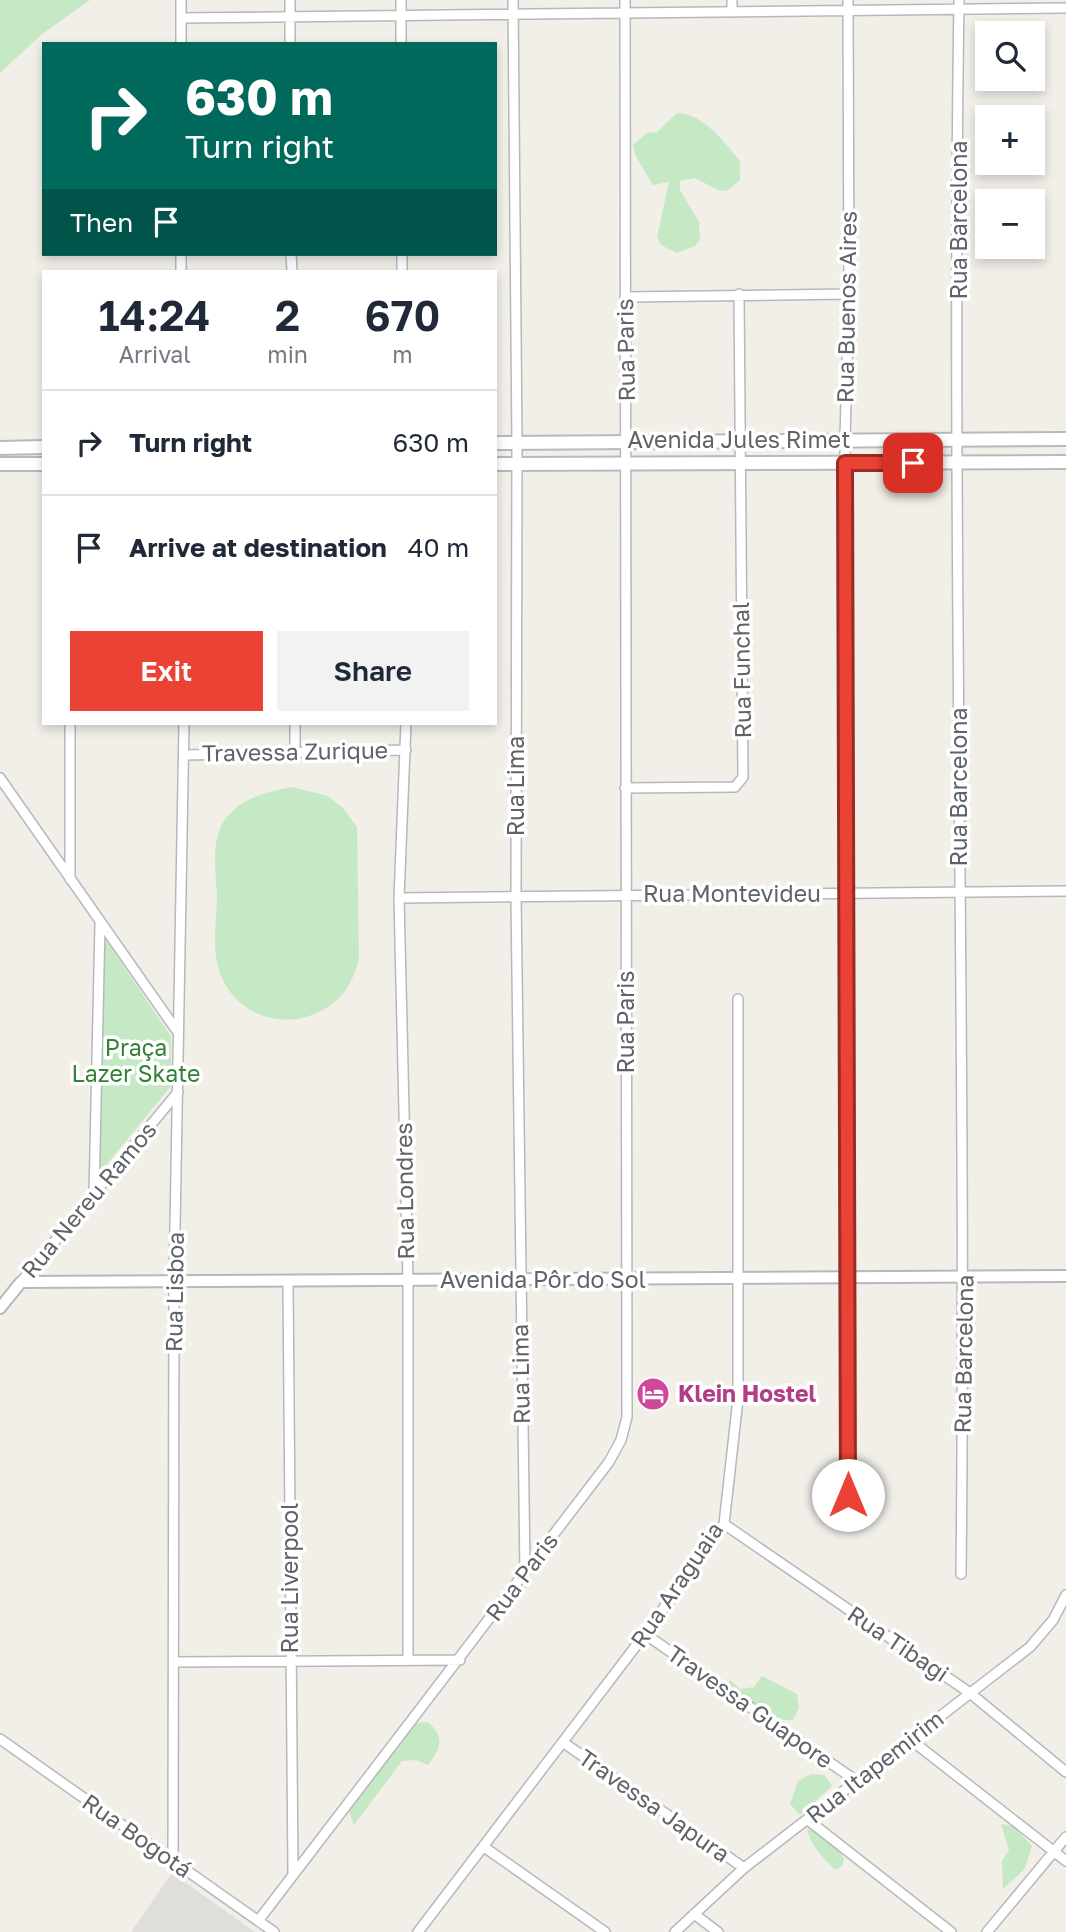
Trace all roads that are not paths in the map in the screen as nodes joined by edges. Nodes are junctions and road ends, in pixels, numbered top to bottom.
1 (181, 0) edge
2 (290, 0) edge
3 (401, 0) edge
4 (513, 0) edge
5 (625, 0) edge
6 (732, 0) edge
7 (848, 0) edge
8 (959, 5) edge
9 (1066, 8) edge
10 (732, 11) junction
11 (848, 11) junction
12 (513, 14) junction
13 (625, 14) junction
14 (401, 15) junction
15 (290, 16) junction
16 (181, 19) junction
17 (181, 42) edge
18 (290, 42) edge
19 (401, 42) edge
20 (738, 294) junction
21 (849, 294) junction
22 (625, 297) junction
23 (958, 438) junction
24 (845, 439) junction
25 (1066, 439) edge
26 (627, 440) junction
27 (738, 440) junction
28 (497, 443) edge
29 (517, 443) junction
30 (42, 447) edge
31 (0, 448) edge
32 (1066, 462) edge
33 (739, 463) junction
34 (845, 463) junction
35 (958, 463) junction
36 (0, 464) edge
37 (42, 464) edge
38 (497, 464) edge
39 (517, 464) junction
40 (628, 464) junction
41 (70, 725) edge
42 (184, 725) edge
43 (295, 725) edge
44 (405, 725) edge
45 (406, 750) junction
46 (295, 751) junction
47 (185, 755) junction
48 (0, 778) edge
49 (625, 788) junction
50 (70, 880) junction
51 (1066, 891) edge
52 (626, 893) junction
53 (959, 893) junction
54 (846, 894) junction
55 (516, 897) junction
56 (399, 898) junction
57 (100, 924) junction
58 (738, 999) dead end
59 (177, 1031) junction
60 (178, 1091) junction
61 (94, 1194) junction
62 (965, 1276) junction
63 (1066, 1276) edge
64 (848, 1278) junction
65 (520, 1279) junction
66 (626, 1279) junction
67 (738, 1279) junction
68 (408, 1281) junction
69 (21, 1282) junction
70 (174, 1283) junction
71 (288, 1283) junction
72 (0, 1308) edge
73 (848, 1495) dead end
74 (723, 1524) junction
75 (525, 1572) junction
76 (961, 1574) dead end
77 (1066, 1595) edge
78 (646, 1634) junction
79 (408, 1660) junction
80 (460, 1660) junction
81 (291, 1661) junction
82 (174, 1662) junction
83 (970, 1693) junction
84 (0, 1739) edge
85 (911, 1740) junction
86 (564, 1743) junction
87 (1066, 1772) edge
88 (855, 1780) junction
89 (808, 1820) junction
90 (1066, 1837) edge
91 (484, 1847) junction
92 (1053, 1852) junction
93 (1066, 1861) edge
94 (173, 1862) junction
95 (744, 1868) junction
96 (293, 1873) junction
97 (694, 1914) junction
98 (258, 1921) junction
99 (274, 1932) edge
100 (418, 1932) edge
101 (605, 1932) edge
102 (675, 1932) edge
103 (718, 1932) edge
104 (951, 1932) edge
105 (987, 1932) edge

1 - 16 street
2 - 15 street
3 - 14 street
4 - 12 street, Rua Lima
5 - 13 street, Rua Paris
6 - 10 street
7 - 11 street, Rua Buenos Aires
8 - 9 street
8 - 11 street
8 - 23 street, Rua Barcelona
10 - 11 street
10 - 13 street
11 - 21 street, Rua Buenos Aires
12 - 13 street
12 - 14 street
12 - 29 street, Rua Lima
13 - 22 street, Rua Paris
14 - 15 street
14 - 19 street
15 - 16 street
15 - 18 street
16 - 17 street
20 - 21 street
20 - 22 street
20 - 27 street, Rua Funchal
21 - 24 street, Rua Buenos Aires
22 - 26 street, Rua Paris
23 - 24 main road, Avenida Jules Rimet
23 - 25 main road, Avenida Jules Rimet
23 - 35 street, Rua Barcelona
24 - 27 main road, Avenida Jules Rimet
24 - 34 street, Rua Buenos Aires
26 - 27 main road, Avenida Jules Rimet
26 - 29 main road, Avenida Jules Rimet
26 - 40 street, Rua Paris
27 - 33 street, Rua Funchal
28 - 29 main road, Avenida Jules Rimet
29 - 39 street, Rua Lima
30 - 31 main road
32 - 35 main road, Avenida Jules Rimet
33 - 34 main road, Avenida Jules Rimet
33 - 40 main road, Avenida Jules Rimet
33 - 49 street, Rua Funchal
34 - 35 main road, Avenida Jules Rimet
34 - 54 street, Rua Buenos Aires
35 - 53 street, Rua Barcelona
36 - 37 main road
38 - 39 main road, Avenida Jules Rimet
39 - 40 main road, Avenida Jules Rimet
39 - 55 street, Rua Lima
40 - 49 street, Rua Paris
41 - 50 street
42 - 47 street, Rua Lisboa
43 - 46 street
44 - 45 street, Rua Londres
45 - 46 street, Travessa Zurique
45 - 56 street, Rua Londres
46 - 47 street, Travessa Zurique
47 - 59 street, Rua Lisboa
48 - 50 street
49 - 52 street, Rua Paris
50 - 57 street
51 - 53 street, Rua Montevideu
52 - 54 street, Rua Montevideu
52 - 55 street, Rua Montevideu
52 - 66 street, Rua Paris
53 - 54 street, Rua Montevideu
53 - 62 street, Rua Barcelona
54 - 64 street, Rua Buenos Aires
55 - 56 street, Rua Montevideu
55 - 65 street, Rua Lima
56 - 68 street, Rua Londres
57 - 59 street
57 - 61 street
58 - 67 street, Rua Araguaia
59 - 60 street, Rua Lisboa
60 - 61 street, Rua Nereu Ramos
60 - 70 street, Rua Lisboa
61 - 69 street, Rua Nereu Ramos
62 - 63 street, Avenida Pôr do Sol
62 - 64 street, Avenida Pôr do Sol
62 - 76 street, Rua Barcelona
64 - 67 street, Avenida Pôr do Sol
64 - 73 street, Rua Buenos Aires
65 - 66 street, Avenida Pôr do Sol
65 - 68 street, Avenida Pôr do Sol
65 - 75 street, Rua Lima
66 - 67 street, Avenida Pôr do Sol
66 - 75 street, Rua Paris
67 - 74 street, Rua Araguaia
68 - 71 street, Avenida Pôr do Sol
68 - 79 street, Rua Londres
69 - 70 street, Avenida Pôr do Sol
69 - 72 street, Rua Nereu Ramos
70 - 71 street, Avenida Pôr do Sol
70 - 82 street, Rua Lisboa
71 - 81 street, Rua Liverpool
74 - 78 street, Rua Araguaia
74 - 83 street, Rua Tibagi
75 - 80 street, Rua Paris
77 - 83 street, Rua Itapemirim
78 - 86 street, Rua Araguaia
78 - 88 street, Travessa Guapore
79 - 80 street
79 - 81 street
80 - 96 street, Rua Paris
81 - 82 street
81 - 96 street, Rua Liverpool
82 - 94 street, Rua Lisboa
83 - 85 street, Rua Itapemirim
83 - 87 street, Rua Tibagi
84 - 94 street, Rua Bogotá
85 - 88 street, Rua Itapemirim
85 - 92 street
86 - 91 street, Rua Araguaia
86 - 95 street, Travessa Japura
88 - 89 street, Rua Itapemirim
89 - 95 street, Rua Itapemirim
89 - 104 street
90 - 92 street
91 - 100 street, Rua Araguaia
91 - 101 street
92 - 93 street
92 - 105 street
94 - 98 street, Rua Bogotá
95 - 97 street, Rua Itapemirim
96 - 98 street, Rua Paris
97 - 102 street, Rua Itapemirim
97 - 103 street
98 - 99 street, Rua Bogotá

